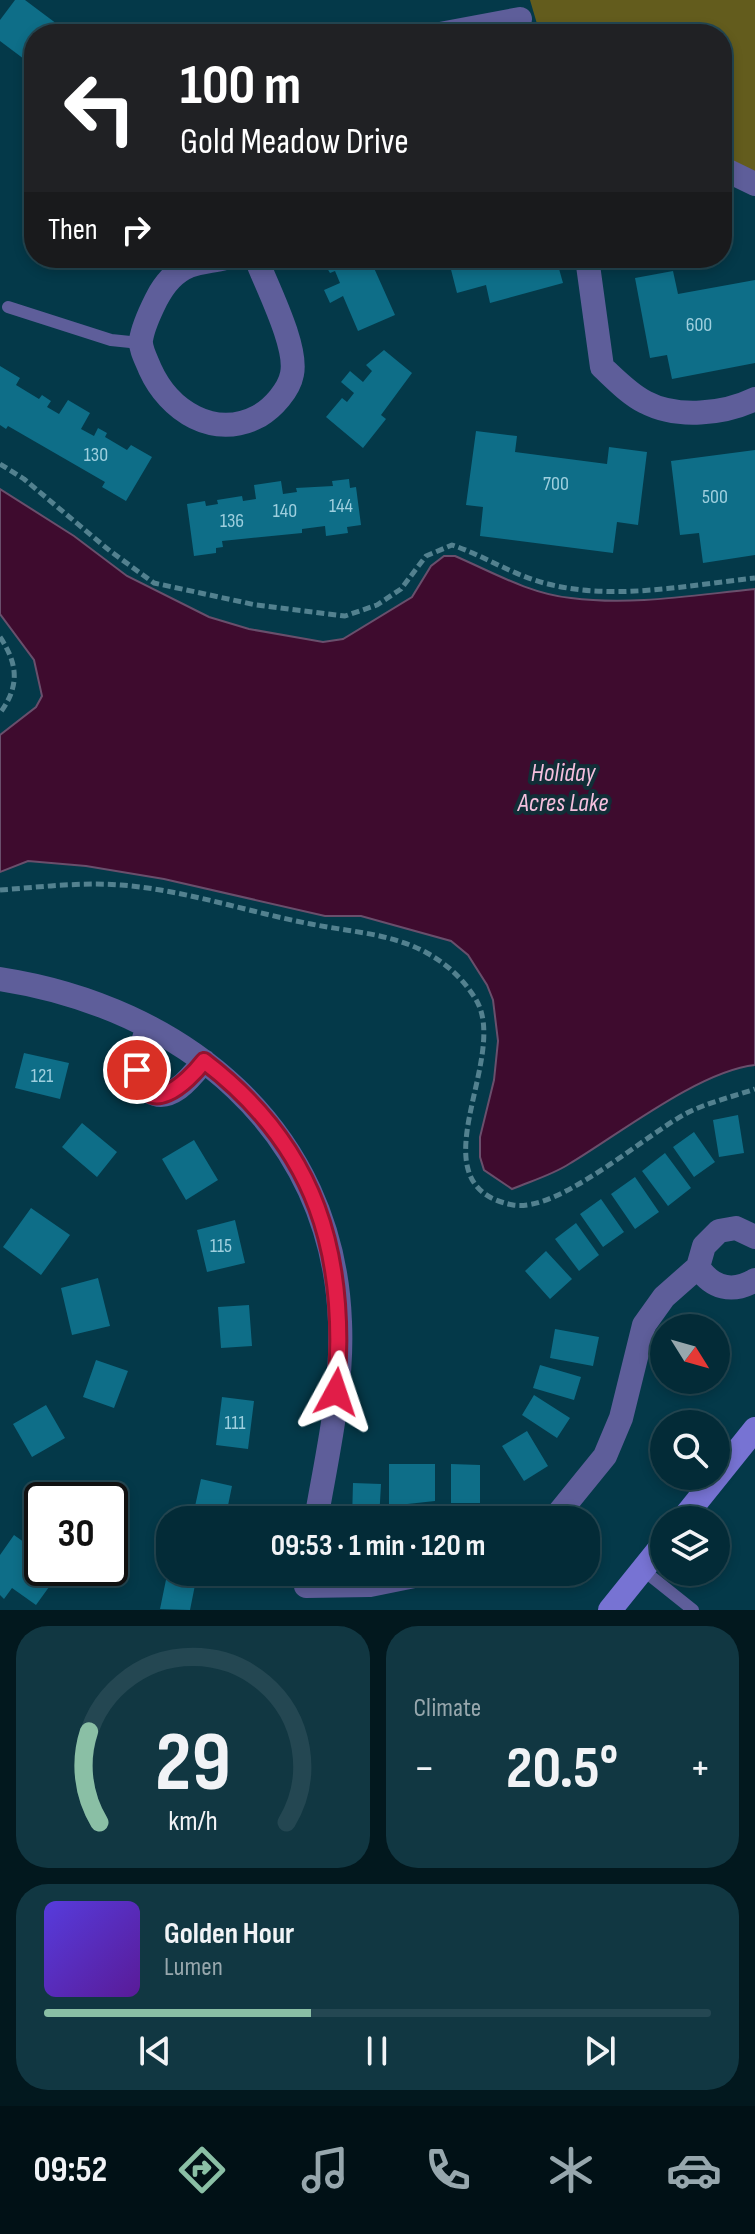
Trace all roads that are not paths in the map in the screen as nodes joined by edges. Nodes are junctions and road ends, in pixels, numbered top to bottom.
1 (522, 18) edge
2 (491, 24) edge
3 (732, 173) edge
4 (755, 184) edge
5 (185, 268) edge
6 (260, 268) edge
7 (588, 268) edge
8 (8, 307) dead end
9 (140, 343) junction
10 (755, 399) edge
11 (0, 979) edge
12 (147, 1028) junction
13 (204, 1061) junction
14 (755, 1237) edge
15 (698, 1267) junction
16 (755, 1280) edge
17 (755, 1429) edge
18 (318, 1506) edge
19 (565, 1506) edge
20 (693, 1506) edge
21 (650, 1561) edge
22 (643, 1570) junction
23 (354, 1586) edge
24 (306, 1589) edge
25 (610, 1610) edge
26 (693, 1610) edge

1 - 2 street
3 - 4 street
5 - 9 street
6 - 9 street
7 - 10 street
8 - 9 lane
11 - 12 street
12 - 13 street
12 - 13 street
13 - 18 street
14 - 15 street
15 - 16 street
15 - 19 street
17 - 20 main road
21 - 22 main road
22 - 25 main road
22 - 26 lane
23 - 24 street

